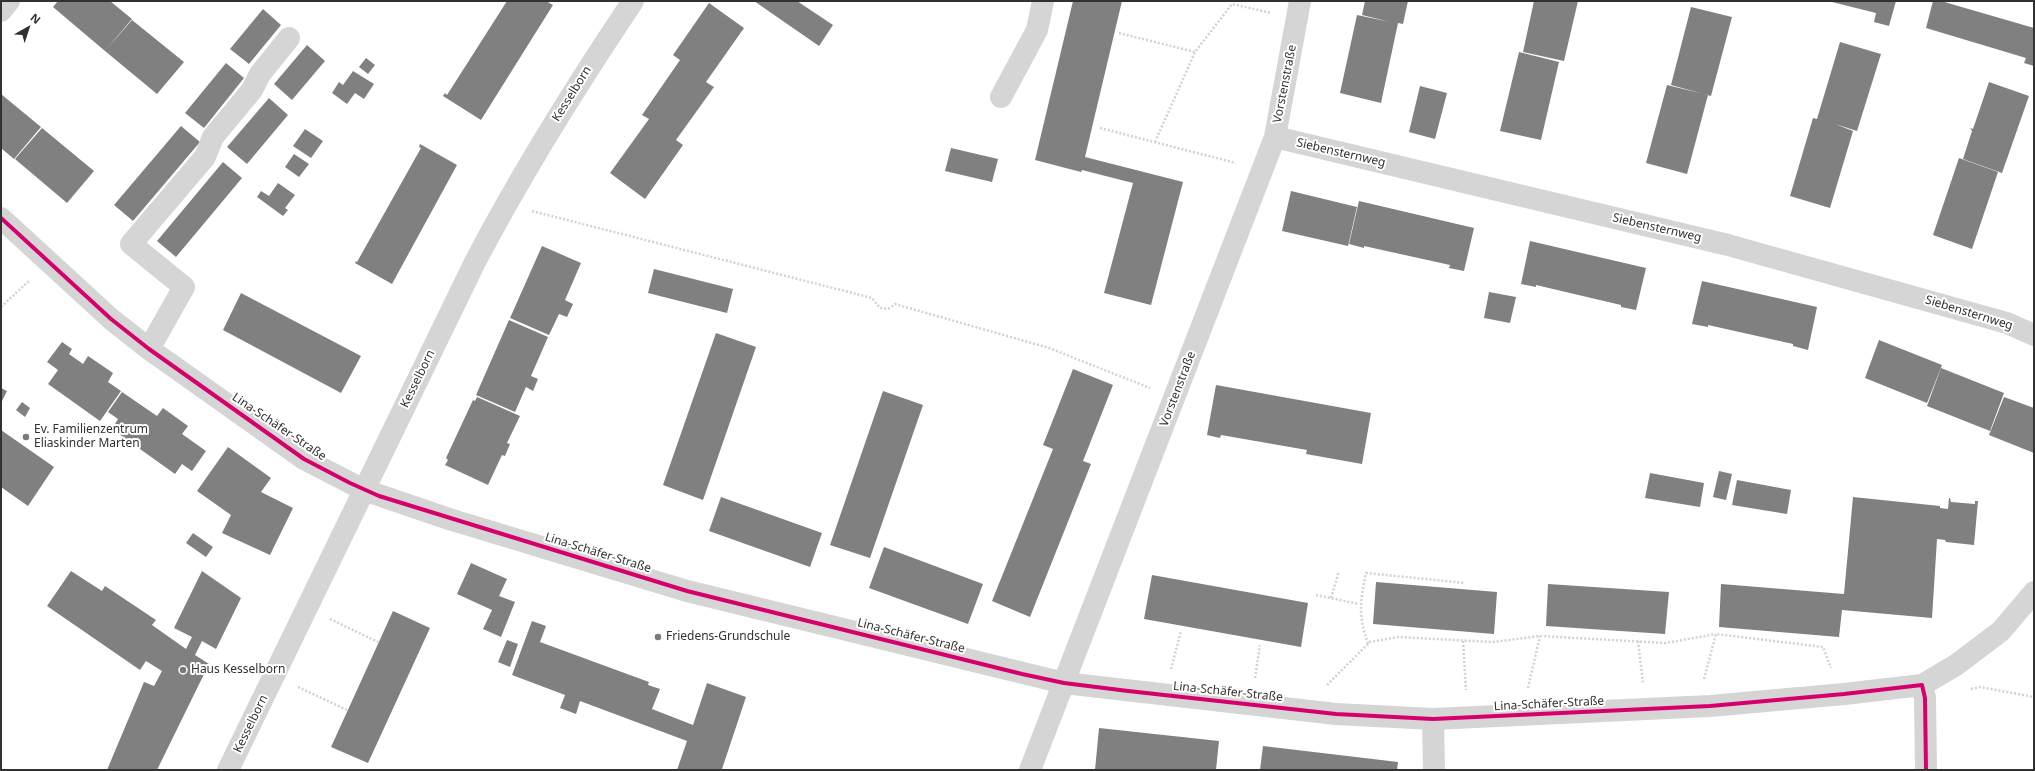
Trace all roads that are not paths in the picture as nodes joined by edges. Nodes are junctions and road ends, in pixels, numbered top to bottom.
1 (9, 1) edge
2 (633, 1) edge
3 (1043, 1) edge
4 (1300, 1) edge
5 (1, 11) edge
6 (289, 38) dead end
7 (1001, 97) dead end
8 (1274, 137) junction
9 (1, 218) edge
10 (2034, 335) edge
11 (150, 349) junction
12 (364, 490) junction
13 (2034, 592) edge
14 (1064, 683) junction
15 (1922, 685) junction
16 (1433, 719) junction
17 (228, 770) edge
18 (1030, 770) edge
19 (1434, 770) edge
20 (1926, 770) edge

1 - 5 street
2 - 12 street, Kesselborn
3 - 7 street
4 - 8 street, Vorstenstraße
6 - 11 street
8 - 10 street, Siebensternweg
8 - 14 street, Vorstenstraße
9 - 11 street, Lina-Schäfer-Straße
11 - 12 street, Lina-Schäfer-Straße
12 - 14 street, Lina-Schäfer-Straße
12 - 17 street, Kesselborn
13 - 15 street, Lina-Schäfer-Straße
14 - 16 street, Lina-Schäfer-Straße
14 - 18 street, Vorstenstraße
15 - 16 street, Lina-Schäfer-Straße
15 - 20 street
16 - 19 street

